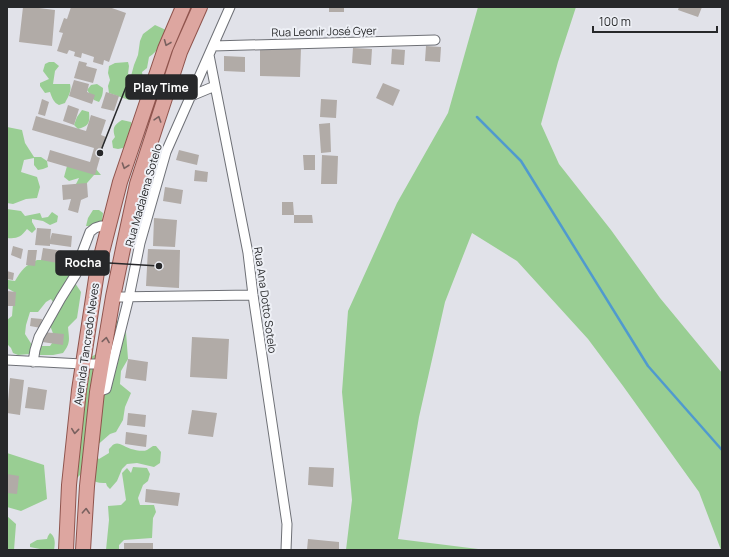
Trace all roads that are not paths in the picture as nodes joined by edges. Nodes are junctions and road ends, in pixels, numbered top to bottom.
1 (200, 7) edge
2 (230, 7) edge
3 (180, 10) edge
4 (435, 40) dead end
5 (213, 46) junction
6 (209, 55) junction
7 (215, 86) junction
8 (191, 96) junction
9 (108, 227) junction
10 (124, 244) junction
11 (137, 258) junction
12 (253, 295) junction
13 (113, 297) junction
14 (129, 297) junction
15 (7, 360) edge
16 (33, 362) junction
17 (82, 364) junction
18 (102, 364) junction
19 (97, 392) junction
20 (66, 550) edge
21 (83, 550) edge
22 (286, 550) edge

10 -> 1 main road, Avenida Tancredo Neves
2 - 5 street, Rua Madalena Sotelo
3 -> 9 main road, Avenida Tancredo Neves
4 - 5 street, Rua Leonir José Gyer
5 - 6 street, Rua Madalena Sotelo
6 - 7 street, Rua Ana Dotto Sotelo
6 - 8 street, Rua Madalena Sotelo
7 - 8 street
7 - 12 street, Rua Ana Dotto Sotelo
8 - 11 street, Rua Madalena Sotelo
9 - 16 street
9 - 17 main road, Avenida Tancredo Neves
10 - 11 street
10 - 13 main road, Avenida Tancredo Neves
11 - 14 street, Rua Madalena Sotelo
12 - 14 street
12 - 22 street, Rua Ana Dotto Sotelo
13 - 14 street
18 -> 13 main road, Avenida Tancredo Neves
14 - 19 street, Rua Madalena Sotelo
15 - 16 street
16 - 17 street
17 - 18 street
17 -> 20 main road, Avenida Tancredo Neves
18 - 19 main road, Avenida Tancredo Neves
21 -> 19 main road, Avenida Tancredo Neves

